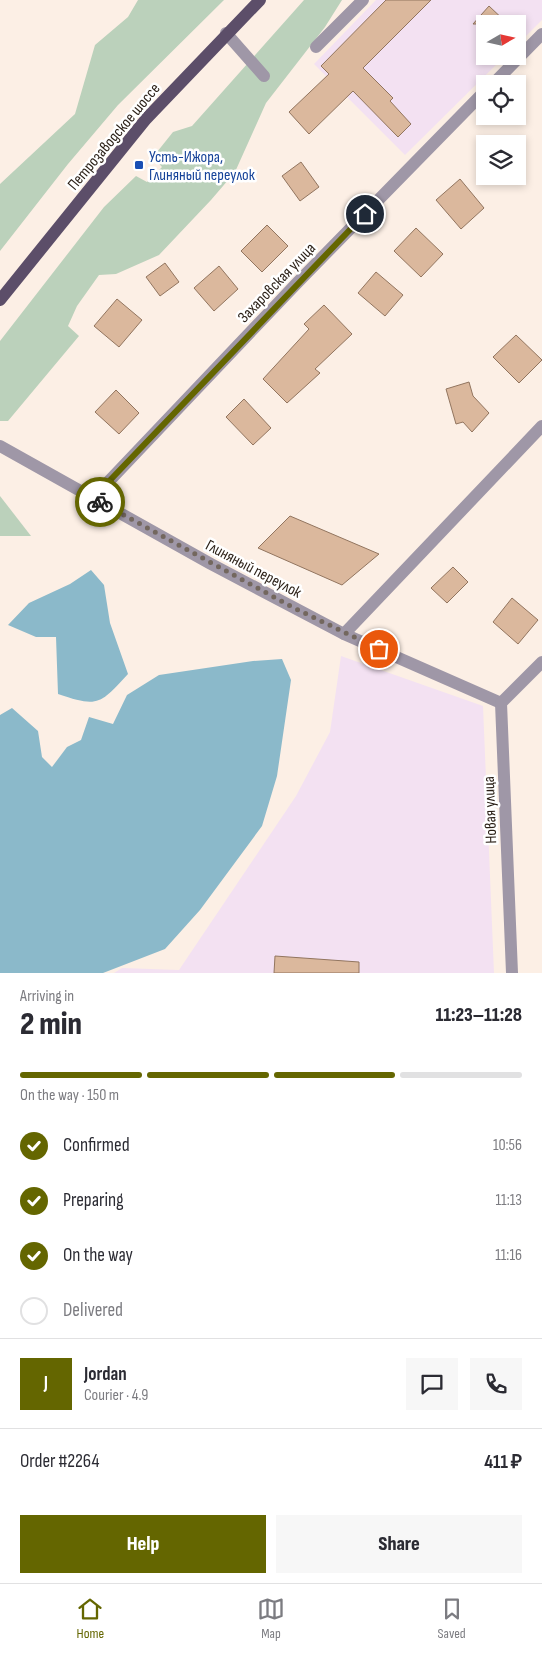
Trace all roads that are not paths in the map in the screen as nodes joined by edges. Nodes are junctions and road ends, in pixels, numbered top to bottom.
1 (260, 0) edge
2 (363, 0) edge
3 (226, 33) junction
4 (542, 34) edge
5 (316, 47) dead end
6 (501, 75) edge
7 (264, 76) dead end
8 (476, 100) edge
9 (0, 300) edge
10 (542, 426) edge
11 (0, 446) edge
12 (93, 498) junction
13 (344, 634) junction
14 (542, 662) edge
15 (501, 703) junction
16 (512, 973) edge

1 - 3 main road, Петрозаводское шоссе
2 - 5 street
3 - 7 street
3 - 9 main road, Петрозаводское шоссе
4 - 6 street
8 - 12 street, Захаровская улица
10 - 13 street
11 - 12 street, Глиняный переулок
12 - 13 street, Глиняный переулок
13 - 15 street, Глиняный переулок
14 - 15 street
15 - 16 street, Новая улица

